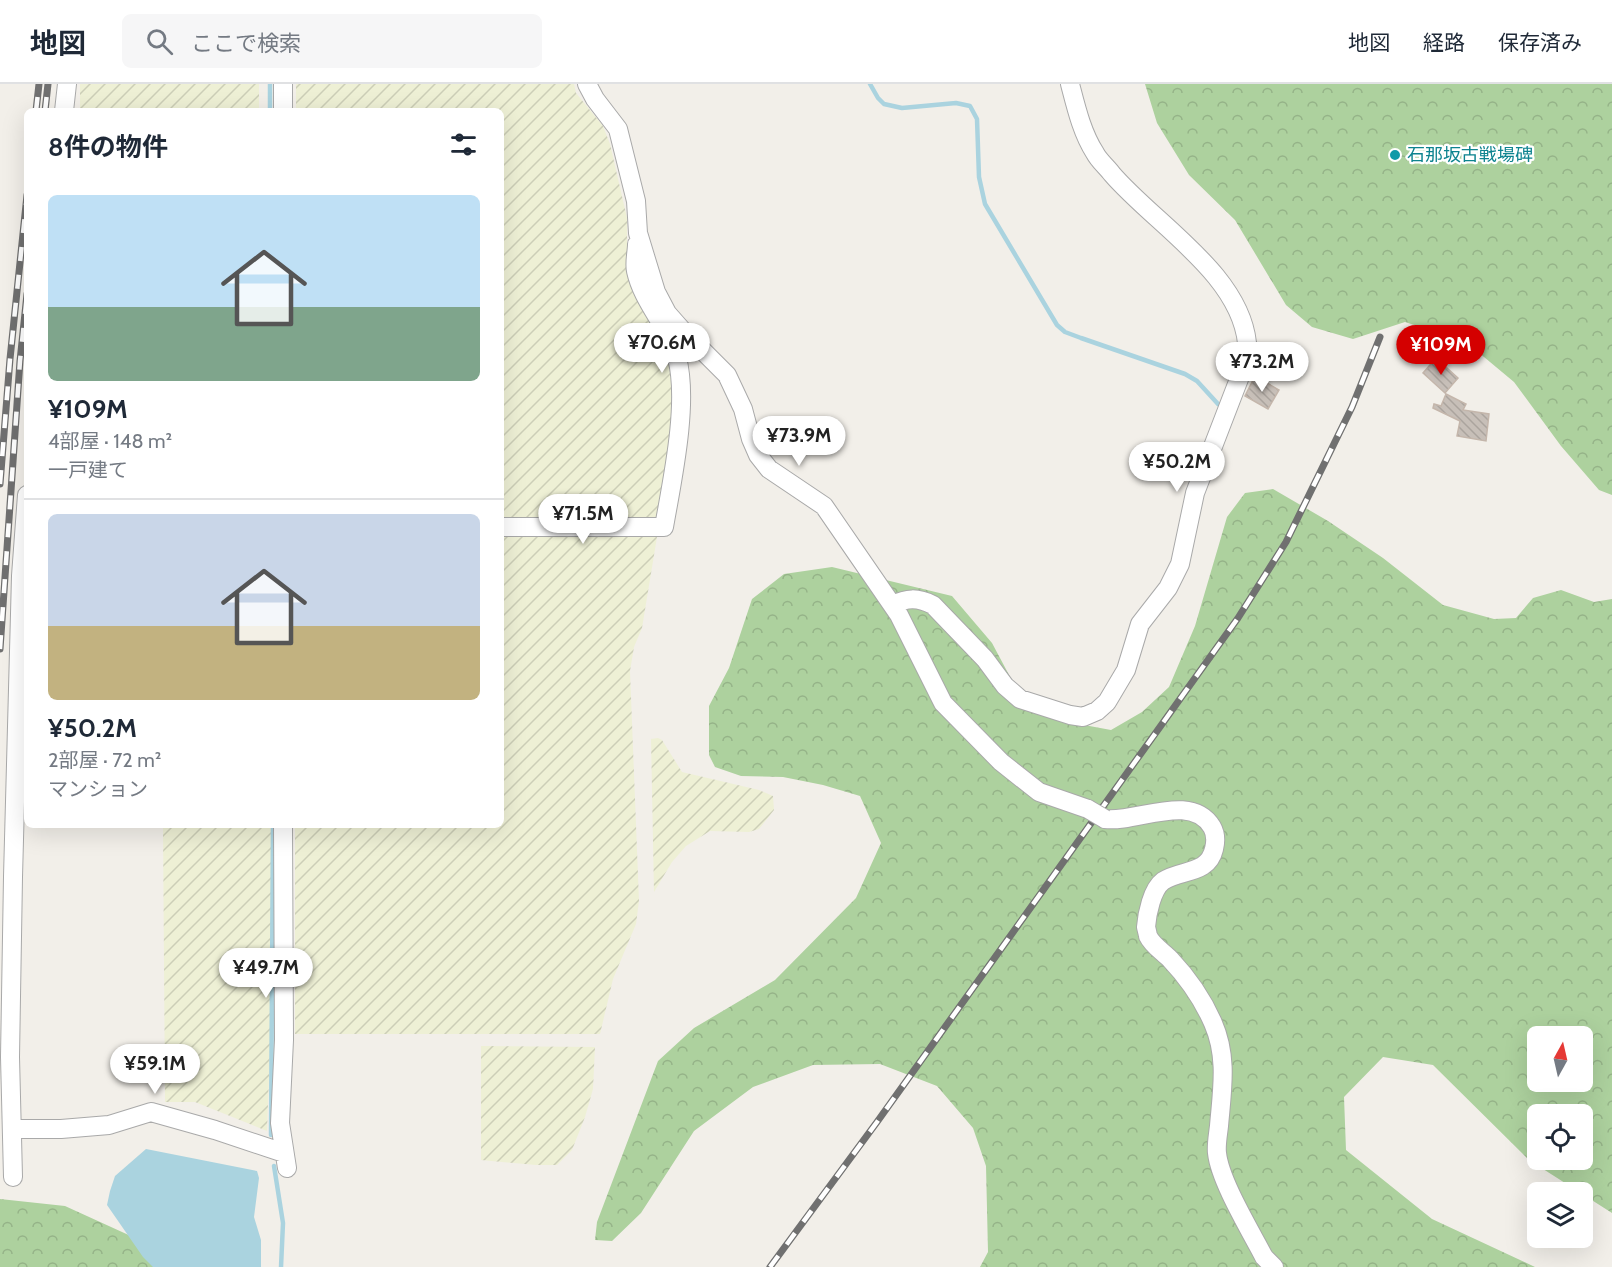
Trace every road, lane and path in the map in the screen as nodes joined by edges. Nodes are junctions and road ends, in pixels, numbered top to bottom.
1 (67, 84) edge
2 (283, 84) edge
3 (588, 84) edge
4 (1070, 84) edge
5 (64, 108) edge
6 (283, 108) edge
7 (638, 233) junction
8 (504, 527) edge
9 (24, 562) edge
10 (892, 605) junction
11 (283, 828) edge
12 (12, 1129) junction
13 (13, 1177) dead end
14 (1274, 1267) edge

1 - 5 street
2 - 6 street
3 - 7 street
4 - 10 street
7 - 8 street
7 - 10 street
9 - 12 street
10 - 14 street, bridge
11 - 12 street
12 - 13 street

